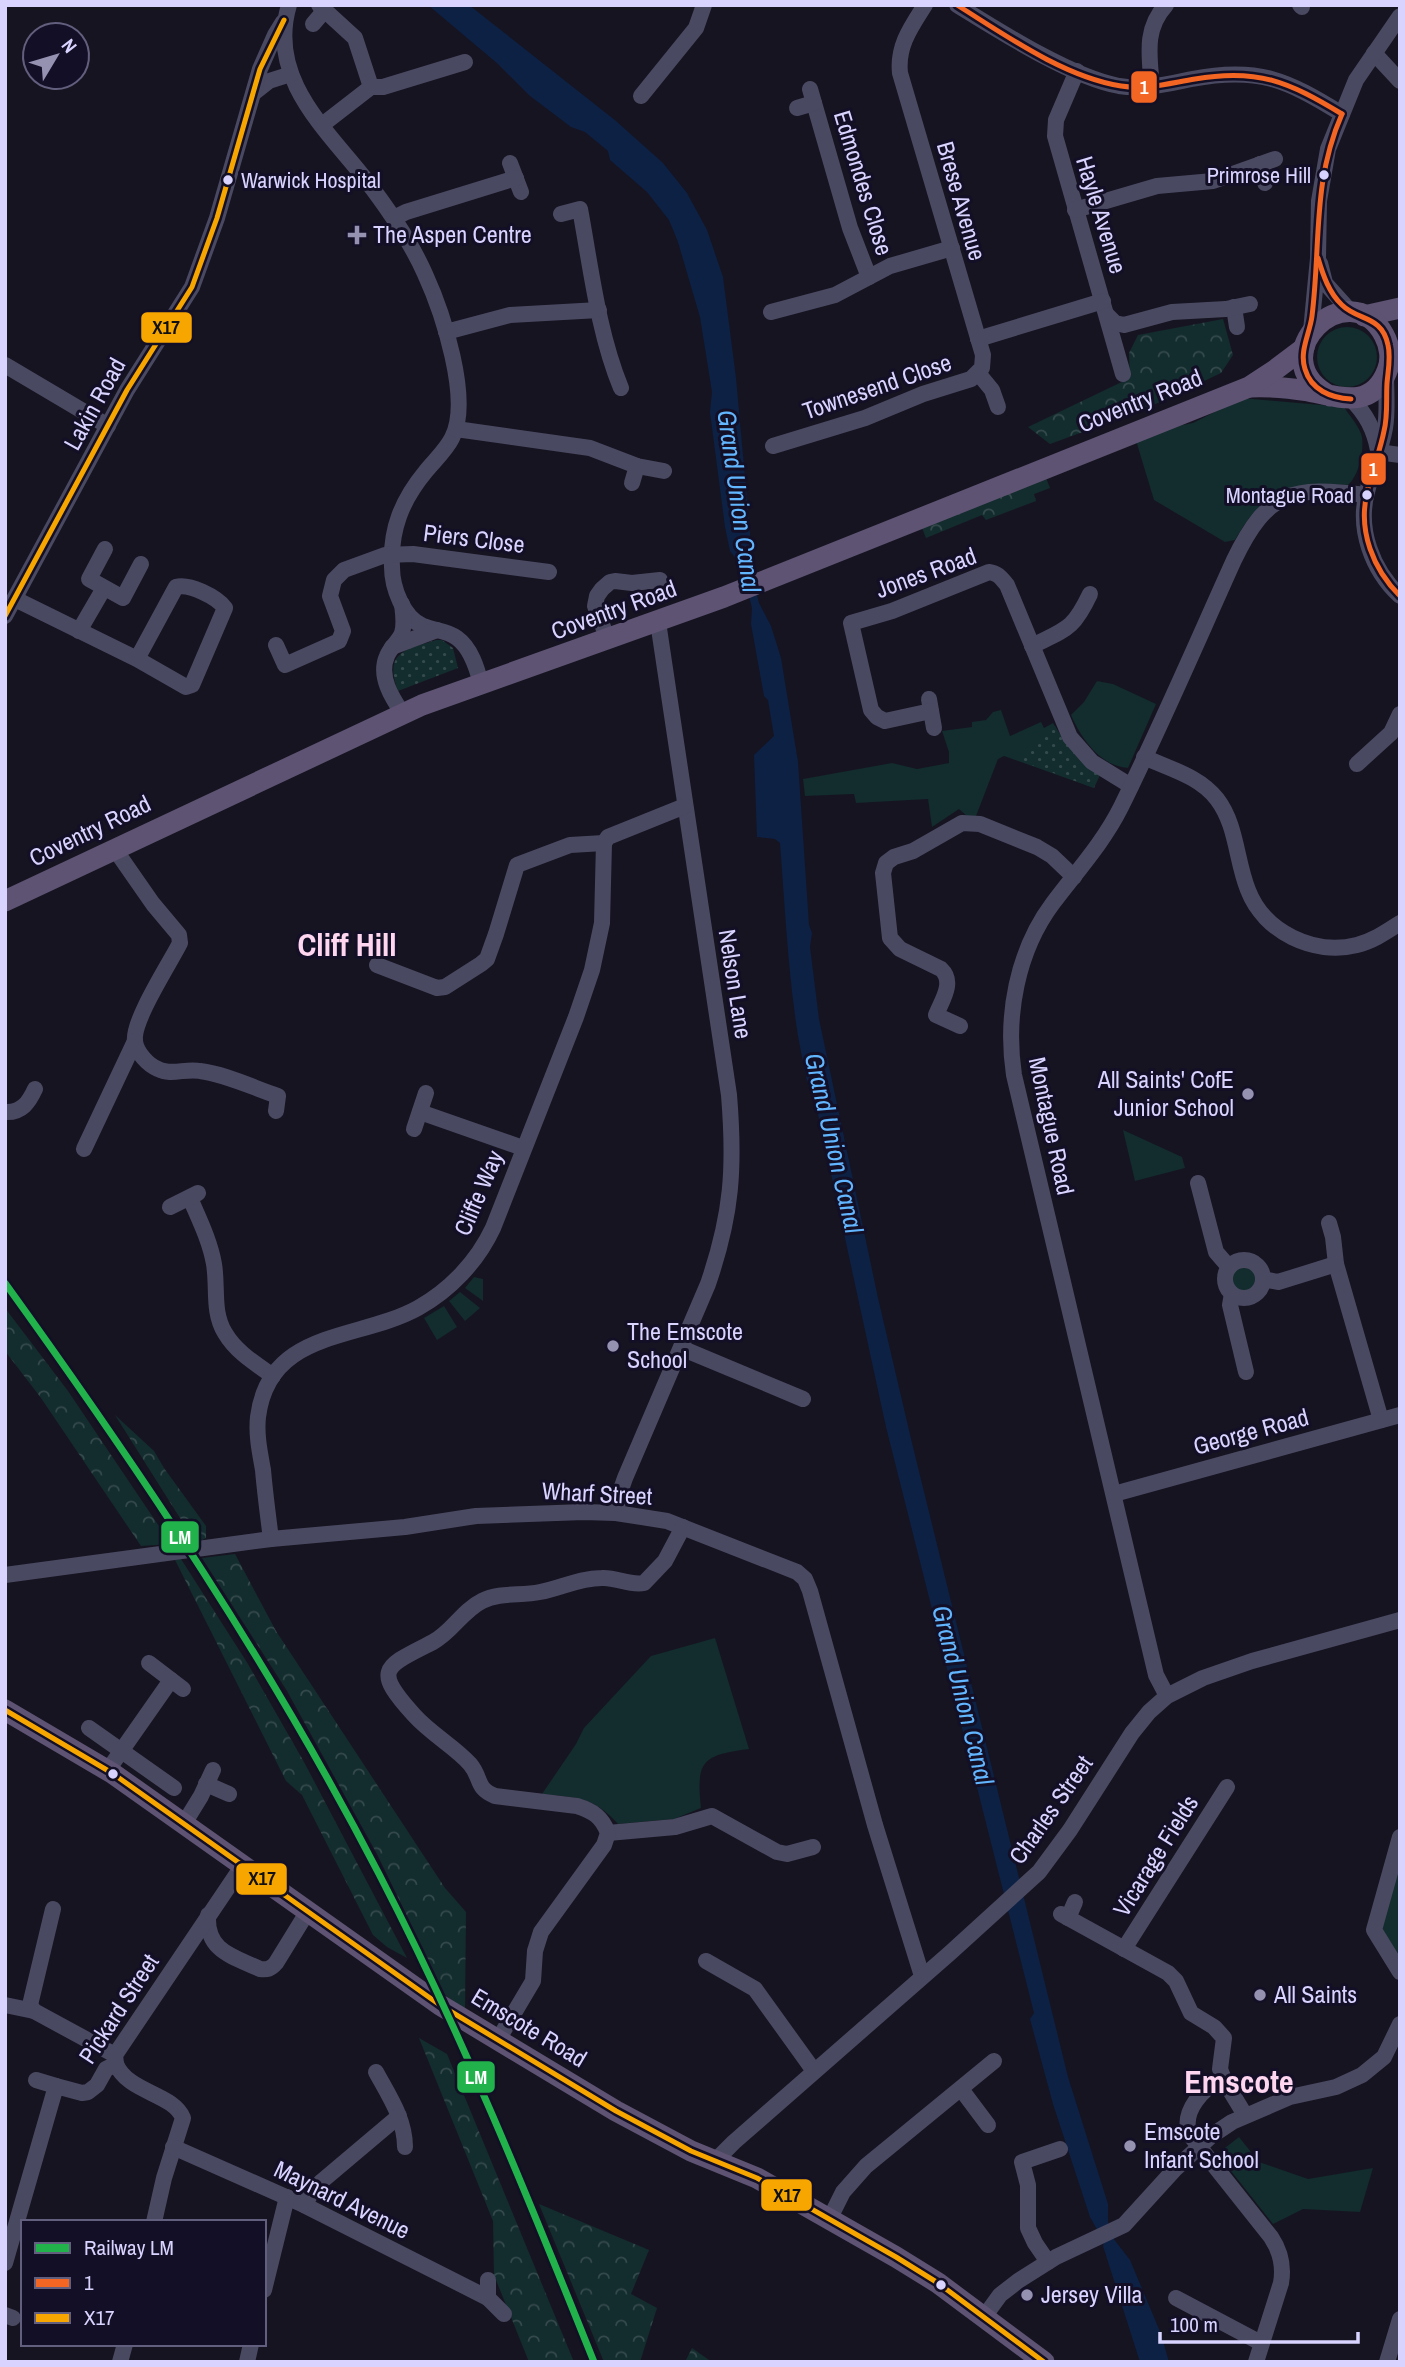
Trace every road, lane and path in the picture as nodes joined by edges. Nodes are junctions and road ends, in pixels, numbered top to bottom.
1 (704, 5) edge
2 (925, 5) edge
3 (957, 5) edge
4 (1166, 5) edge
5 (322, 8) edge
6 (287, 13) edge
7 (1400, 16) edge
8 (313, 24) dead end
9 (1374, 53) junction
10 (465, 62) dead end
11 (1077, 71) junction
12 (291, 74) junction
13 (1400, 81) edge
14 (371, 87) junction
15 (1152, 88) junction
16 (255, 92) junction
17 (640, 96) dead end
18 (797, 108) dead end
19 (1342, 114) junction
20 (322, 125) junction
21 (516, 178) dead end
22 (1265, 183) dead end
23 (1075, 211) junction
24 (561, 214) dead end
25 (394, 218) junction
26 (952, 248) junction
27 (1318, 258) junction
28 (869, 277) junction
29 (1105, 308) junction
30 (1400, 308) edge
31 (599, 310) junction
32 (780, 313) dead end
33 (1357, 314) junction
34 (1237, 327) dead end
35 (446, 332) junction
36 (978, 339) junction
37 (1307, 339) junction
38 (1392, 356) edge
39 (5, 365) edge
40 (978, 373) junction
41 (1123, 374) dead end
42 (1249, 387) junction
43 (621, 388) dead end
44 (1341, 398) junction
45 (998, 407) dead end
46 (108, 426) junction
47 (456, 429) junction
48 (782, 438) dead end
49 (1378, 453) junction
50 (1400, 455) edge
51 (637, 466) junction
52 (664, 471) dead end
53 (632, 483) dead end
54 (1366, 495) junction
55 (106, 549) dead end
56 (392, 553) junction
57 (141, 565) dead end
58 (549, 572) dead end
59 (654, 586) dead end
60 (104, 588) junction
61 (1090, 594) dead end
62 (1400, 597) edge
63 (15, 598) junction
64 (402, 604) junction
65 (5, 616) edge
66 (657, 622) junction
67 (437, 630) junction
68 (79, 631) junction
69 (608, 640) junction
70 (276, 645) dead end
71 (1032, 646) junction
72 (392, 648) junction
73 (138, 659) junction
74 (481, 684) junction
75 (403, 714) junction
76 (1400, 714) edge
77 (934, 728) dead end
78 (1144, 757) junction
79 (1357, 764) dead end
80 (1131, 786) junction
81 (685, 806) junction
82 (604, 843) junction
83 (114, 848) junction
84 (1074, 877) junction
85 (5, 901) edge
86 (1400, 923) edge
87 (377, 965) dead end
88 (960, 1026) dead end
89 (135, 1041) junction
90 (35, 1089) dead end
91 (426, 1093) dead end
92 (276, 1111) dead end
93 (5, 1112) edge
94 (420, 1112) junction
95 (414, 1129) dead end
96 (523, 1148) junction
97 (84, 1149) dead end
98 (1198, 1183) dead end
99 (170, 1207) dead end
100 (1329, 1223) dead end
101 (1336, 1264) junction
102 (1228, 1267) junction
103 (1264, 1279) junction
104 (1233, 1294) junction
105 (681, 1348) junction
106 (1246, 1372) dead end
107 (273, 1376) junction
108 (803, 1399) dead end
109 (1400, 1415) edge
110 (1381, 1420) junction
111 (1114, 1494) junction
112 (616, 1513) junction
113 (683, 1527) junction
114 (271, 1539) junction
115 (5, 1575) edge
116 (1400, 1620) edge
117 (149, 1663) dead end
118 (1167, 1696) junction
119 (5, 1710) edge
120 (89, 1728) dead end
121 (121, 1752) junction
122 (108, 1770) junction
123 (1227, 1787) dead end
124 (174, 1788) dead end
125 (229, 1794) dead end
126 (185, 1822) junction
127 (608, 1833) junction
128 (1400, 1837) edge
129 (813, 1847) dead end
130 (243, 1865) junction
131 (1075, 1902) dead end
132 (53, 1909) dead end
133 (308, 1911) junction
134 (208, 1915) junction
135 (217, 1948) junction
136 (1124, 1949) junction
137 (182, 1956) junction
138 (705, 1961) dead end
139 (1400, 1972) edge
140 (922, 1976) junction
141 (5, 2005) edge
142 (34, 2011) junction
143 (1399, 2032) edge
144 (498, 2040) junction
145 (116, 2060) junction
146 (994, 2061) dead end
147 (814, 2071) junction
148 (376, 2072) dead end
149 (1223, 2077) junction
150 (36, 2080) dead end
151 (56, 2086) junction
152 (961, 2089) junction
153 (1245, 2115) junction
154 (399, 2116) junction
155 (988, 2125) dead end
156 (173, 2147) junction
157 (405, 2147) dead end
158 (1199, 2147) junction
159 (1060, 2149) dead end
160 (715, 2161) junction
161 (287, 2197) junction
162 (304, 2205) junction
163 (830, 2218) junction
164 (155, 2220) edge
165 (1048, 2262) junction
166 (5, 2263) edge
167 (488, 2280) dead end
168 (266, 2282) edge
169 (488, 2298) junction
170 (1175, 2298) dead end
171 (504, 2314) dead end
172 (984, 2317) junction
173 (1400, 2319) edge
174 (1261, 2343) junction
175 (1044, 2361) edge
176 (1256, 2362) edge
177 (1387, 2362) edge

1 - 17 street
2 - 26 street, Brese Avenue
3 - 11 street
4 - 15 street
5 - 8 street
5 - 14 street
6 - 12 street
6 - 16 street, Lakin Road
7 - 9 street
9 - 13 street
9 - 19 street
10 - 14 street
11 - 15 street
11 - 23 street, Hayle Avenue
12 - 16 street
12 - 20 street
14 - 20 street
15 - 19 street
16 - 46 street, Lakin Road
18 - 28 street, Edmondes Close
19 - 27 street
20 - 25 street
21 - 25 street
22 - 23 street
23 - 29 street, Hayle Avenue
24 - 31 street
25 - 35 street
26 - 28 street
26 - 36 street, Brese Avenue
27 - 33 street
27 - 37 street
28 - 32 street
29 - 34 street
29 - 36 street
29 - 41 street, Hayle Avenue
30 - 33 main road, Coventry Road
31 - 35 street
31 - 43 street
33 - 37 main road, Coventry Road
33 - 38 main road
35 - 47 street
36 - 40 street, Brese Avenue
37 - 42 main road, Coventry Road
37 - 44 main road
38 - 44 main road
38 - 49 street
39 - 46 street
40 - 45 street
40 - 48 street, Townesend Close
42 - 44 main road, Coventry Road
42 - 66 main road, Coventry Road
44 - 49 street
46 - 63 street, Lakin Road
47 - 51 street
47 - 56 street
49 - 50 street
49 - 54 street
51 - 52 street
51 - 53 street
54 - 62 street
54 - 78 street, Montague Road
55 - 60 street
56 - 58 street, Piers Close
56 - 64 street
56 - 70 street
57 - 60 street
59 - 69 street
60 - 68 street
61 - 71 street
63 - 65 street, Lakin Road
63 - 68 street
64 - 67 street
64 - 72 street
66 - 69 main road, Coventry Road
66 - 81 street, Nelson Lane
67 - 72 street
67 - 74 street
68 - 73 street
69 - 74 main road, Coventry Road
71 - 77 street, Jones Road
71 - 80 street, Jones Road
72 - 75 street
73 - 73 street
74 - 75 main road, Coventry Road
75 - 83 main road, Coventry Road
76 - 79 street
78 - 80 street, Montague Road
78 - 86 street
80 - 84 street, Montague Road
81 - 82 street
81 - 105 street, Nelson Lane
82 - 87 street
82 - 96 street, Cliffe Way
83 - 85 main road, Coventry Road
83 - 89 street
84 - 88 street
84 - 111 street, Montague Road
89 - 92 street
89 - 97 street
90 - 93 street
91 - 94 street
94 - 95 street
94 - 96 street
96 - 107 street, Cliffe Way
98 - 102 street
99 - 107 street
100 - 101 street
101 - 103 street
101 - 110 street
102 - 103 street
102 - 104 street
103 - 104 street
104 - 106 street
105 - 108 street
105 - 112 street, Nelson Lane
107 - 114 street, Cliffe Way
109 - 110 street, George Road
110 - 111 street, George Road
111 - 118 street, Montague Road
112 - 113 street, Wharf Street
112 - 114 street, Wharf Street
113 - 127 street
113 - 140 street, Wharf Street
114 - 115 street, Wharf Street
116 - 118 street, Charles Street
117 - 121 street
118 - 140 street, Charles Street
119 - 122 main road, Emscote Road
120 - 121 street
121 - 122 street
121 - 124 street
122 - 126 main road, Emscote Road
123 - 136 street, Vicarage Fields
125 - 126 street
126 - 130 main road, Emscote Road
127 - 129 street
127 - 144 street
128 - 139 street
130 - 133 main road, Emscote Road
130 - 134 street, Pickard Street
131 - 136 street, Vicarage Fields
132 - 142 street
133 - 135 street
133 - 144 main road, Emscote Road
134 - 135 street
134 - 137 street, Pickard Street
135 - 137 street, Pickard Street
136 - 149 street, Vicarage Fields
137 - 145 street, Pickard Street
138 - 147 street
140 - 147 street, Charles Street
141 - 142 street
142 - 145 street
143 - 153 street
144 - 160 main road, Emscote Road
145 - 151 street, Pickard Street
145 - 156 street
146 - 152 street
147 - 160 street, Charles Street
148 - 154 street
149 - 153 street
149 - 158 street
150 - 151 street, Pickard Street
151 - 166 street, Pickard Street
152 - 155 street
152 - 163 street
153 - 158 street
154 - 157 street
154 - 162 street
156 - 161 street, Maynard Avenue
156 - 164 street
158 - 165 street
158 - 174 street
159 - 165 street
160 - 163 main road, Emscote Road
161 - 162 street, Maynard Avenue
161 - 168 street
162 - 169 street, Maynard Avenue
163 - 172 main road, Emscote Road
165 - 172 street
167 - 169 street
169 - 171 street, Maynard Avenue
170 - 174 street
172 - 175 main road, Emscote Road
173 - 177 street
174 - 176 street

